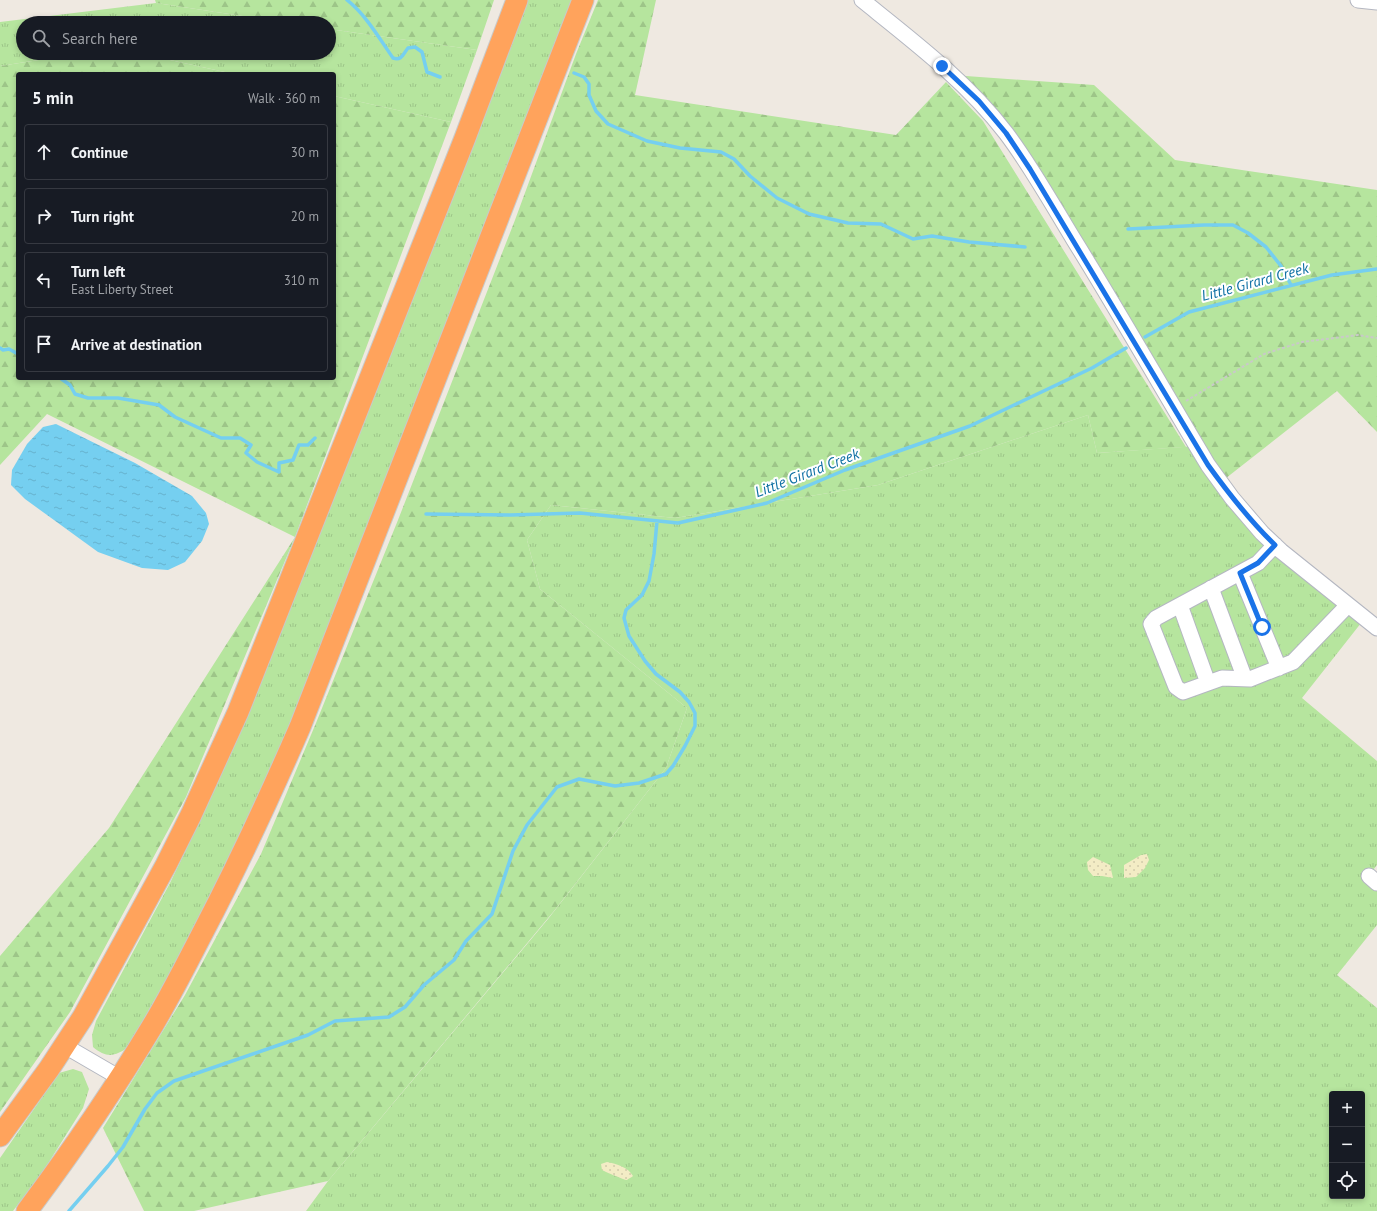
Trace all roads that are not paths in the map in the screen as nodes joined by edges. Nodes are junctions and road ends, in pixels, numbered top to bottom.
1 (517, 0) edge
2 (584, 0) edge
3 (862, 0) edge
4 (1358, 0) edge
5 (1377, 2) edge
6 (1275, 545) junction
7 (1240, 573) junction
8 (1211, 588) junction
9 (1180, 605) junction
10 (1348, 605) junction
11 (1377, 628) edge
12 (1279, 668) junction
13 (1245, 679) junction
14 (1208, 683) junction
15 (65, 1046) junction
16 (120, 1078) junction
17 (0, 1136) edge
18 (27, 1211) edge

1 - 15 highway
2 - 16 highway
3 - 6 street
4 - 5 street
6 - 7 street
6 - 10 street
7 - 8 street
7 - 12 street
8 - 9 street
8 - 13 street
9 - 14 street
9 - 14 street
10 - 11 street
10 - 12 street
12 - 13 street
13 - 14 street
15 - 16 street
15 - 17 highway
16 - 18 highway

